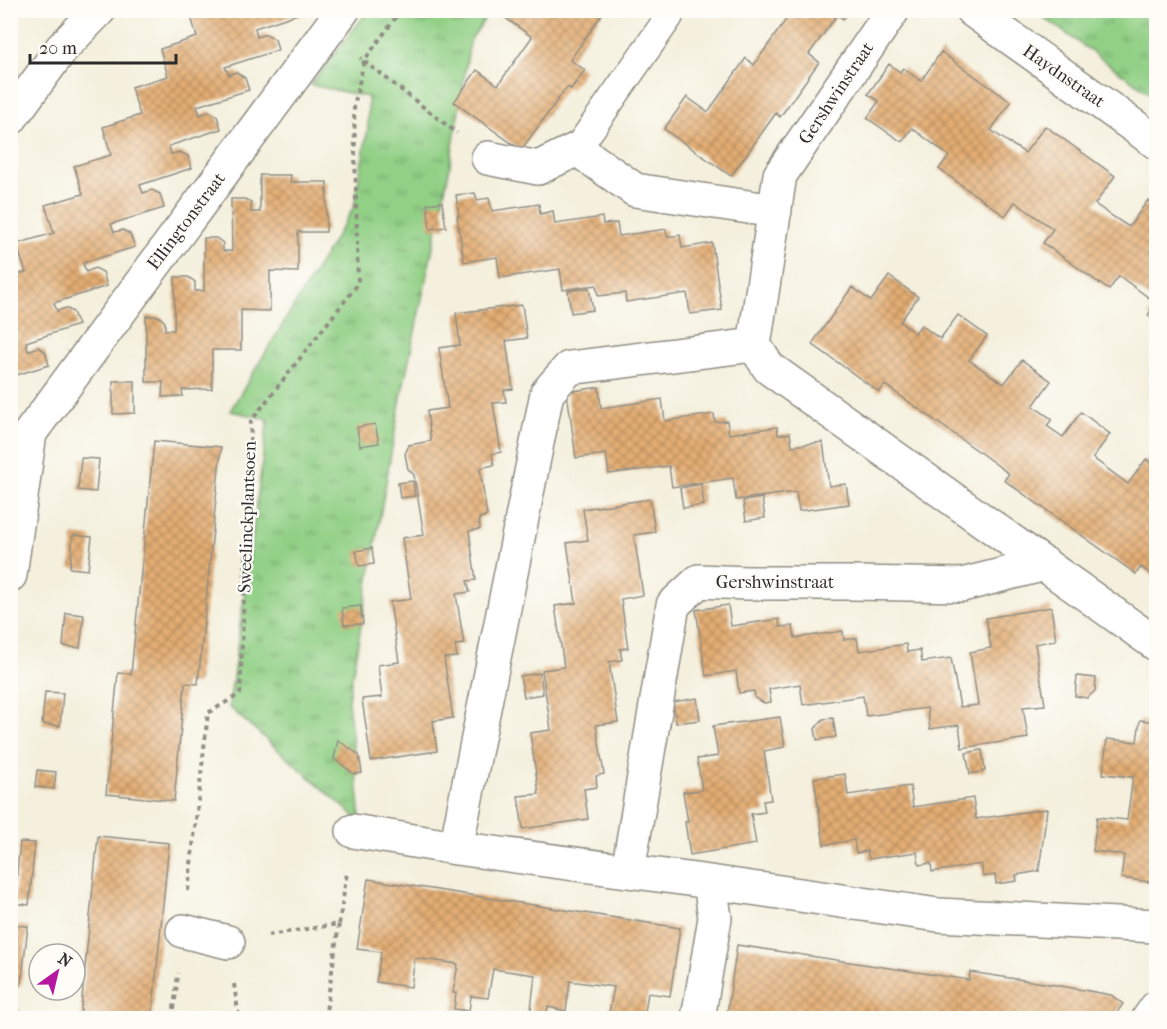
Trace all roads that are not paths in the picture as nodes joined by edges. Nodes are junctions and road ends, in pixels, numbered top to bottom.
1 (99, 10) edge
2 (893, 10) edge
3 (972, 10) edge
4 (669, 17) dead end
5 (336, 20) edge
6 (10, 119) edge
7 (1156, 142) edge
8 (577, 149) junction
9 (488, 158) road end
10 (775, 211) junction
11 (754, 345) junction
12 (20, 431) edge
13 (1045, 564) junction
14 (10, 575) edge
15 (1156, 644) edge
16 (353, 831) road end
17 (456, 848) junction
18 (628, 872) junction
19 (710, 882) junction
20 (1156, 926) edge
21 (183, 931) road end
22 (228, 942) road end
23 (1156, 1008) edge
24 (698, 1018) edge
25 (1149, 1018) edge

1 - 6 street
2 - 10 street, Gershwinstraat
3 - 7 street, Haydnstraat
4 - 8 lane
5 - 12 street, Ellingtonstraat
8 - 9 street
8 - 10 street
10 - 11 street, Gershwinstraat
11 - 13 street
11 - 17 street
12 - 14 street, Ellingtonstraat
13 - 15 street
13 - 18 street, Gershwinstraat
16 - 17 street
17 - 18 street
18 - 19 street
19 - 20 street
19 - 24 street
21 - 22 street
23 - 25 street

